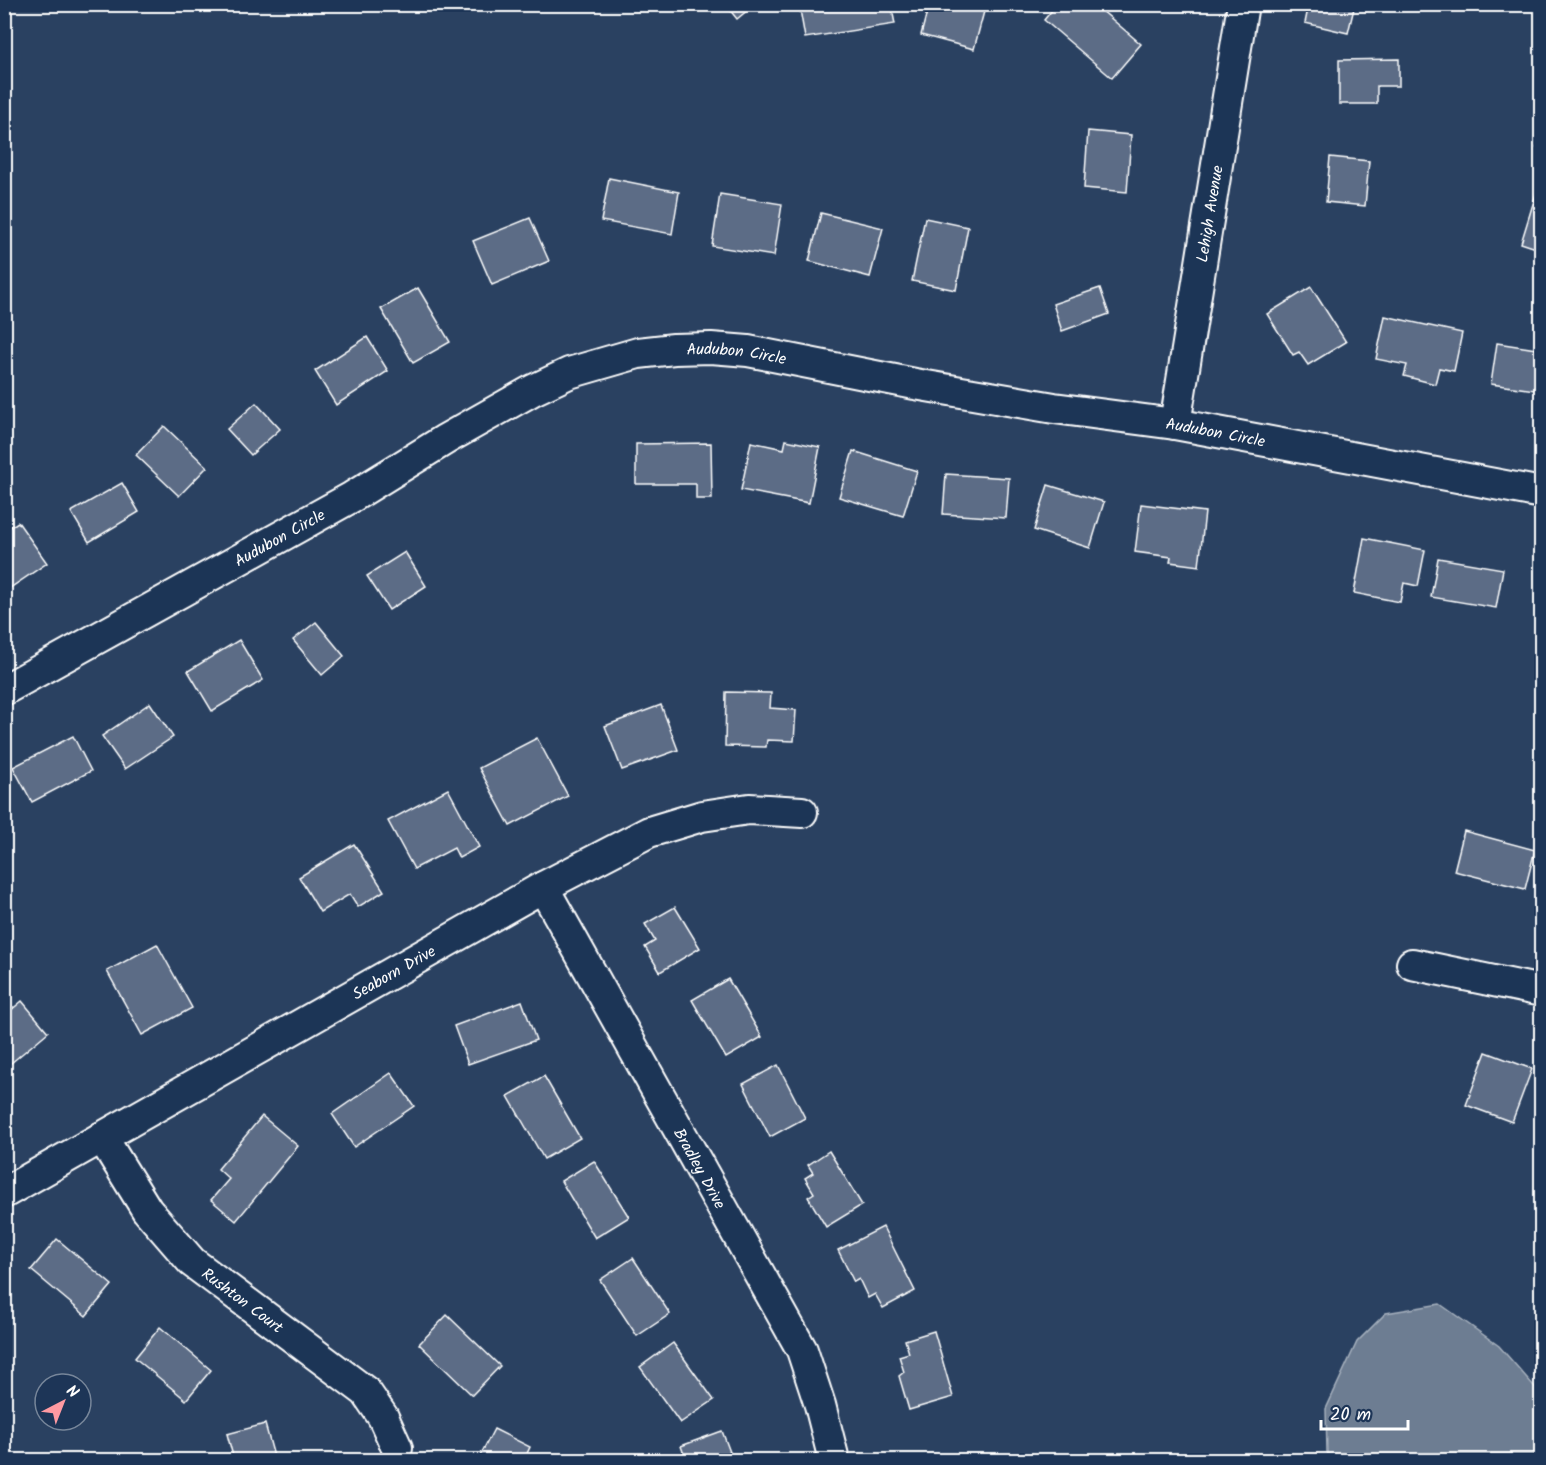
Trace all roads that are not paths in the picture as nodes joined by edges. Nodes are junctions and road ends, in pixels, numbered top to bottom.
1 (1243, 4) edge
2 (1175, 424) junction
3 (1542, 493) edge
4 (4, 690) edge
5 (802, 812) dead end
6 (543, 887) junction
7 (1412, 964) dead end
8 (1542, 992) edge
9 (102, 1137) junction
10 (4, 1193) edge
11 (397, 1448) dead end
12 (834, 1461) edge

1 - 2 street, Lehigh Avenue
2 - 3 street, Audubon Circle
2 - 4 street, Audubon Circle
5 - 6 street, Seaborn Drive
6 - 9 street, Seaborn Drive
6 - 12 street, Bradley Drive
7 - 8 street
9 - 10 street, Seaborn Drive
9 - 11 street, Rushton Court

